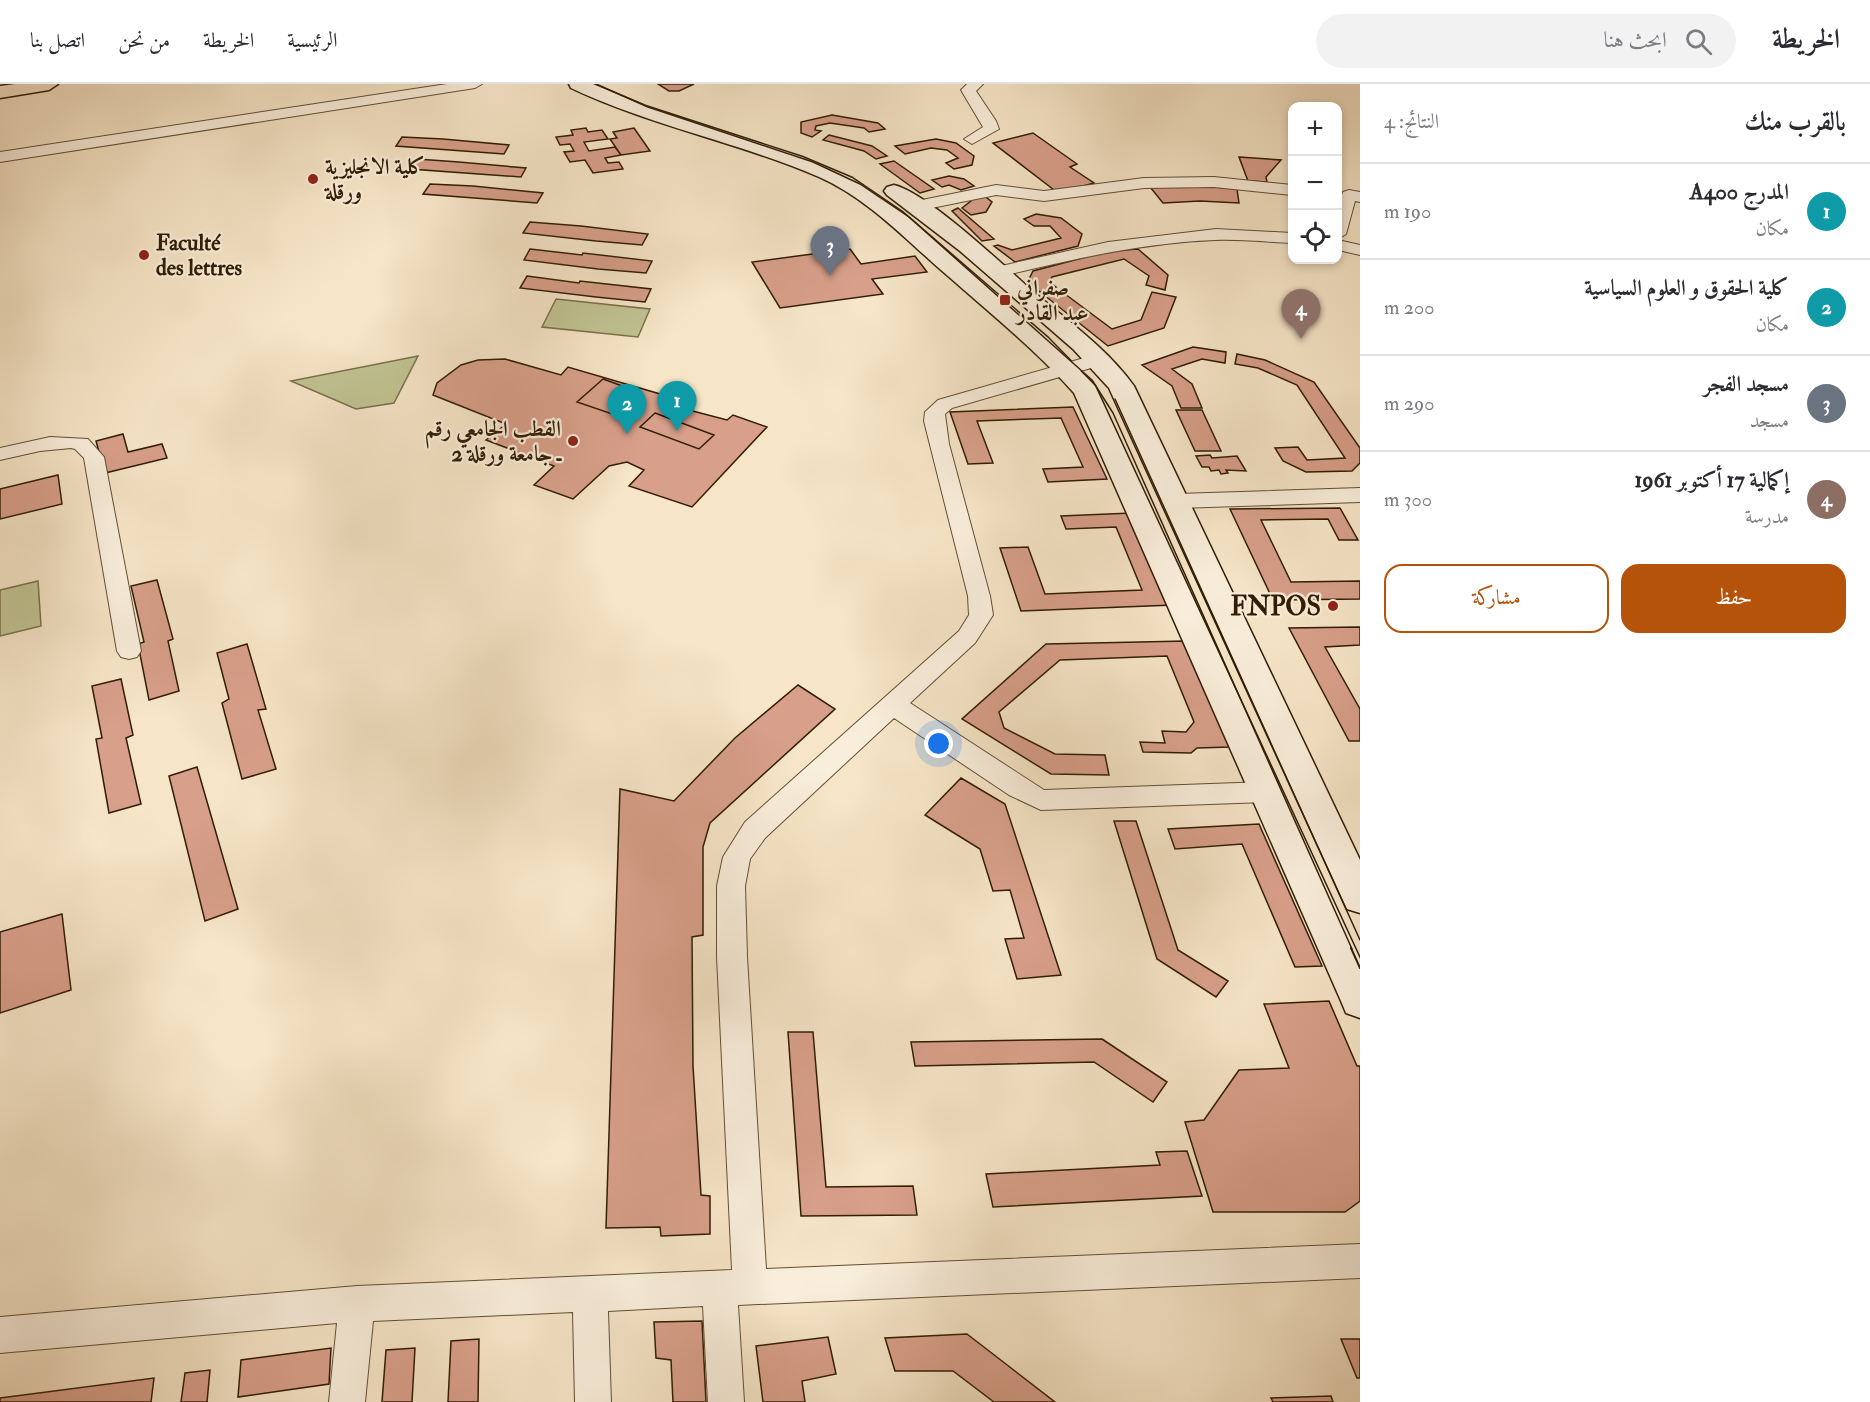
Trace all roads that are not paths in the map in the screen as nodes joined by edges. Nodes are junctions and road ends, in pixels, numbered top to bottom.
1 (49, 84) edge
2 (475, 84) edge
3 (578, 84) edge
4 (621, 84) edge
5 (976, 84) edge
6 (4, 91) edge
7 (972, 139) dead end
8 (0, 157) edge
9 (1288, 189) edge
10 (1349, 195) edge
11 (917, 206) junction
12 (1342, 220) edge
13 (1288, 238) edge
14 (1342, 246) edge
15 (1360, 250) edge
16 (998, 272) junction
17 (1098, 360) junction
18 (1067, 368) junction
19 (0, 454) edge
20 (1360, 495) edge
21 (1177, 501) junction
22 (129, 651) dead end
23 (894, 705) junction
24 (1266, 792) junction
25 (1360, 898) edge
26 (1360, 1001) edge
27 (1360, 1261) edge
28 (735, 1288) junction
29 (590, 1295) junction
30 (357, 1304) junction
31 (0, 1335) edge
32 (346, 1402) edge
33 (593, 1402) edge
34 (726, 1402) edge

1 - 6 highway
2 - 8 street
3 - 18 street
4 - 11 street
5 - 7 street
9 - 11 street
10 - 12 street
11 - 16 street
13 - 16 street
14 - 15 street
16 - 17 street
17 - 18 street
17 - 21 street
18 - 23 street
18 - 24 street
19 - 22 street
20 - 21 street
21 - 25 street
23 - 24 street
23 - 28 street
24 - 26 street
27 - 28 street
28 - 29 street
28 - 34 street
29 - 30 street
29 - 33 street
30 - 31 street
30 - 32 street

